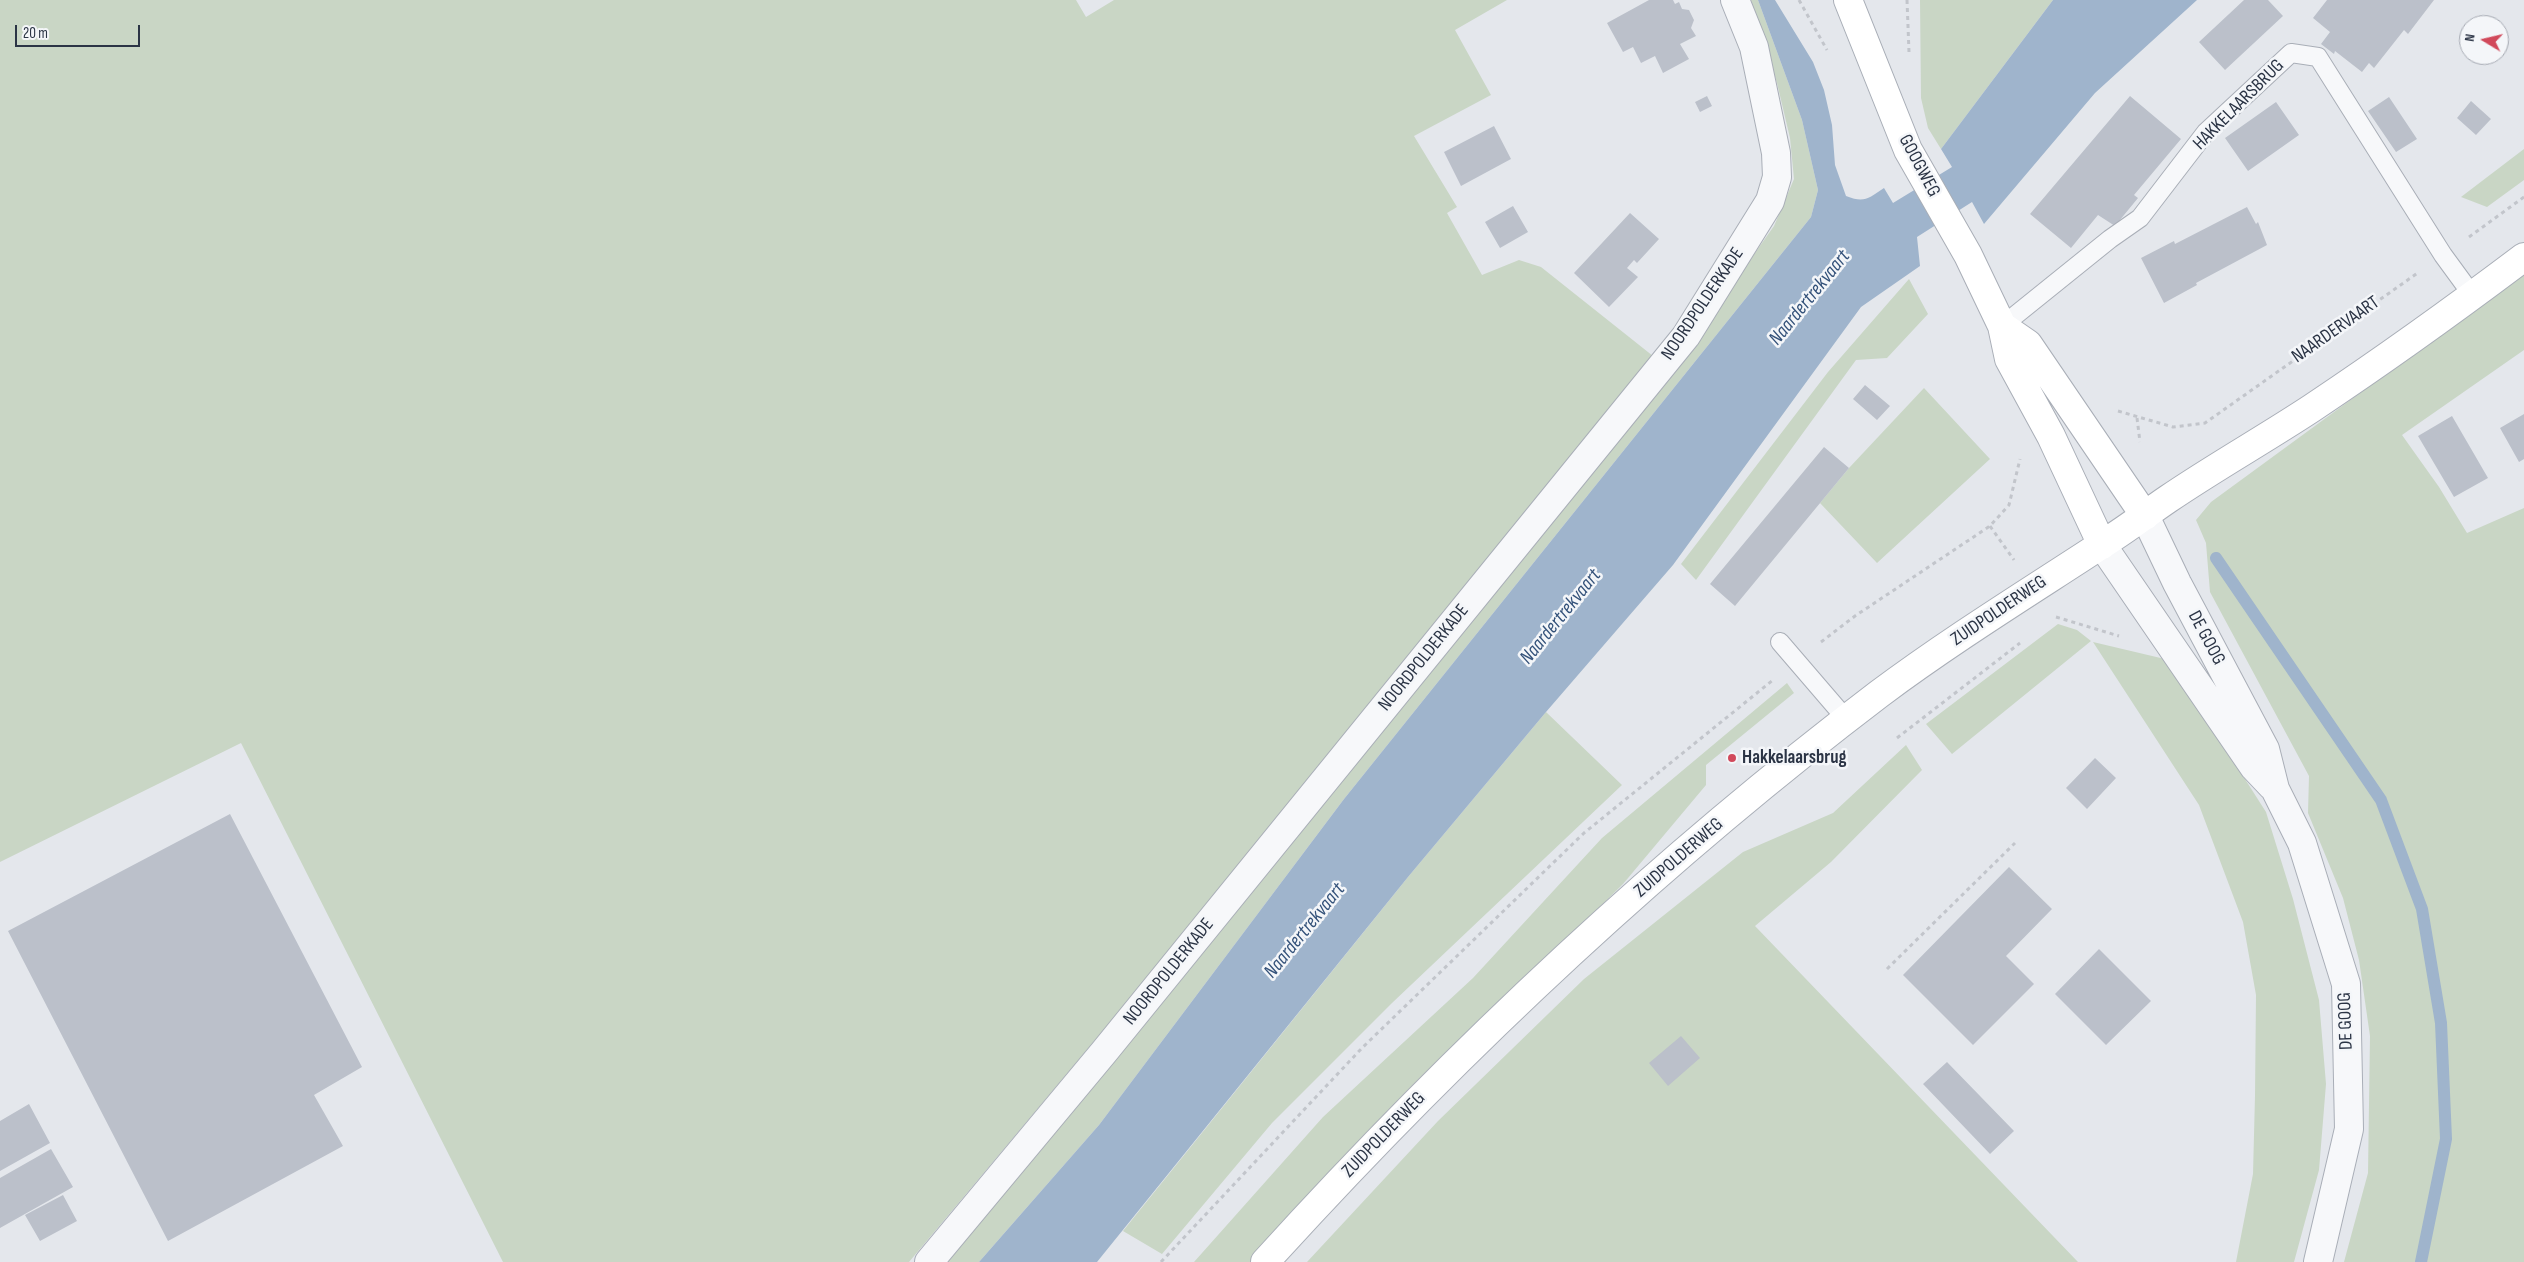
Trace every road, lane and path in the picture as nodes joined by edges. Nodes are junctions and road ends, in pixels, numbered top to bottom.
1 (1735, 0) edge
2 (1848, 0) edge
3 (2524, 197) edge
4 (2443, 255) junction
5 (2524, 257) edge
6 (2473, 296) junction
7 (2002, 326) junction
8 (2137, 418) dead end
9 (2020, 457) dead end
10 (2145, 516) junction
11 (2102, 545) junction
12 (2024, 640) dead end
13 (1780, 642) dead end
14 (1797, 662) junction
15 (1847, 720) junction
16 (1897, 738) dead end
17 (2275, 789) junction
18 (2015, 843) dead end
19 (1887, 969) dead end
20 (929, 1262) edge
21 (1161, 1262) edge
22 (1265, 1262) edge
23 (2318, 1262) edge

1 - 20 street, NOORDPOLDERKADE
2 - 7 main road, GOOGWEG
3 - 4 path, NAARDERVAART
4 - 6 lane, HAKKELAARSBRUG
4 - 7 lane, HAKKELAARSBRUG
4 - 8 path, NAARDERVAART
5 - 6 main road
6 - 10 main road
7 - 10 main road, GOOGWEG
7 - 11 main road, GOOGWEG
9 - 14 path
10 - 11 main road, ZUIDPOLDERWEG
10 - 17 street, DE GOOG
11 - 15 main road, ZUIDPOLDERWEG
11 - 17 street, DE GOOG
12 - 16 path
13 - 14 lane
14 - 15 lane
14 - 21 path
15 - 22 main road, ZUIDPOLDERWEG
17 - 23 street, DE GOOG
18 - 19 path

